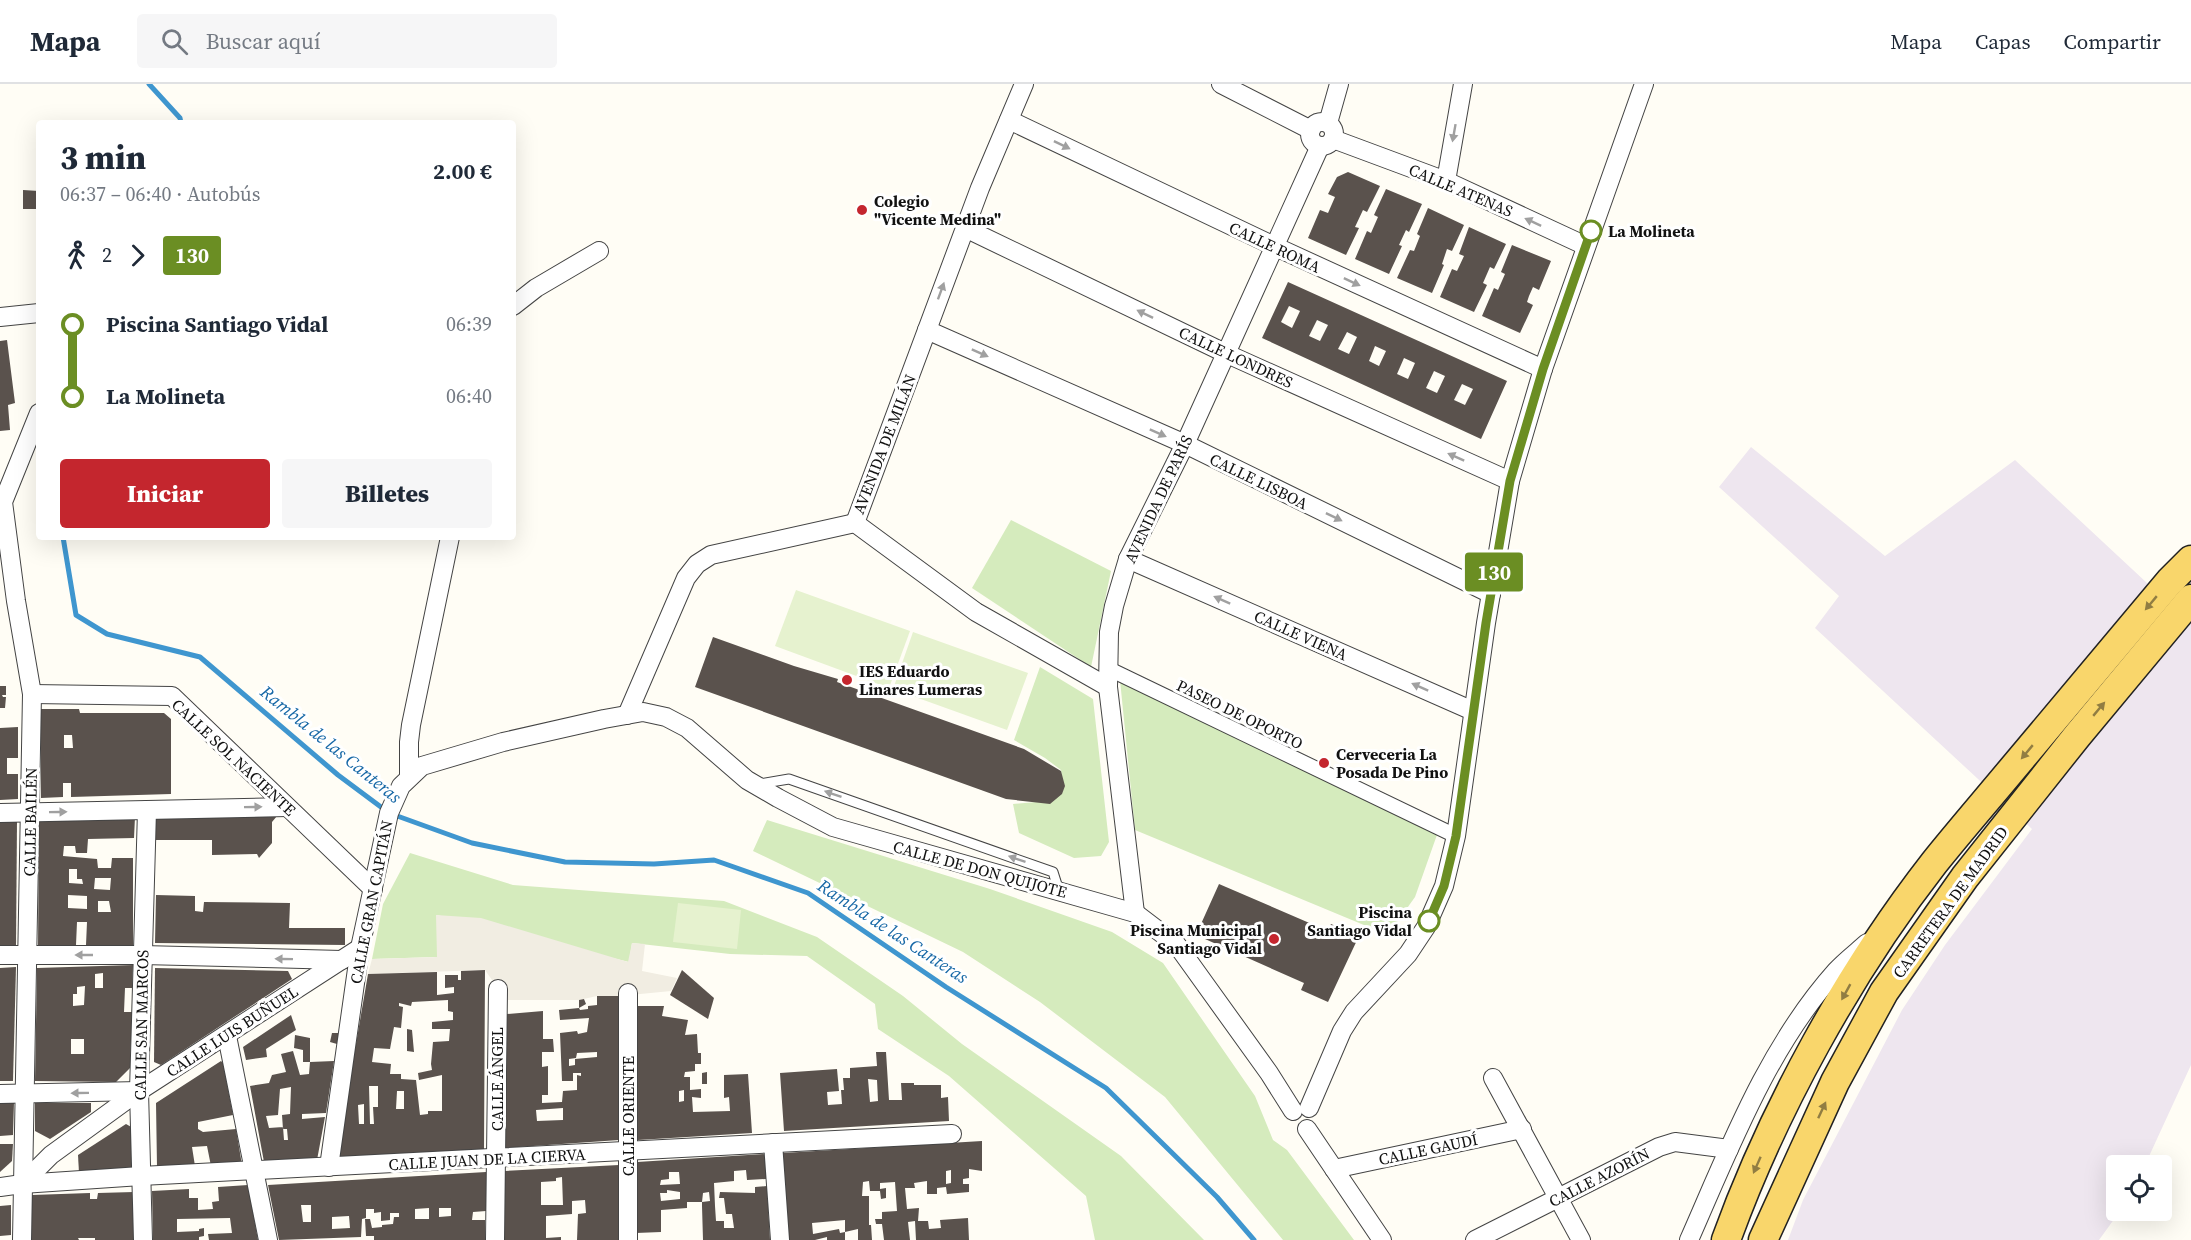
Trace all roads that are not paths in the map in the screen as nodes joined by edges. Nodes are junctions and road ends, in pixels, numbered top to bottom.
1 (1024, 84) edge
2 (1221, 84) edge
3 (1339, 84) edge
4 (1463, 84) edge
5 (1644, 84) edge
6 (1009, 120) junction
7 (1327, 136) junction
8 (1446, 181) junction
9 (965, 228) junction
10 (1274, 246) junction
11 (1586, 246) junction
12 (599, 251) dead end
13 (516, 304) edge
14 (36, 313) edge
15 (0, 317) edge
16 (927, 330) junction
17 (1226, 353) junction
18 (1543, 369) junction
19 (36, 420) edge
20 (1185, 444) junction
21 (1510, 481) junction
22 (855, 523) junction
23 (449, 540) edge
24 (4, 541) edge
25 (1128, 559) junction
26 (2191, 560) edge
27 (1491, 594) junction
28 (2191, 599) edge
29 (1107, 668) junction
30 (1108, 687) junction
31 (32, 694) junction
32 (1473, 711) junction
33 (627, 715) junction
34 (410, 776) junction
35 (755, 785) junction
36 (287, 807) junction
37 (147, 810) junction
38 (0, 813) edge
39 (30, 813) junction
40 (1456, 836) junction
41 (373, 889) junction
42 (1059, 891) junction
43 (1135, 913) junction
44 (1893, 921) junction
45 (360, 948) junction
46 (0, 955) edge
47 (28, 955) junction
48 (142, 955) junction
49 (342, 960) junction
50 (498, 989) dead end
51 (628, 993) dead end
52 (227, 1036) junction
53 (1493, 1078) dead end
54 (139, 1091) junction
55 (0, 1094) edge
56 (25, 1094) junction
57 (1301, 1110) junction
58 (1522, 1129) junction
59 (952, 1134) dead end
60 (773, 1143) junction
61 (1729, 1149) junction
62 (628, 1151) junction
63 (496, 1158) junction
64 (329, 1167) junction
65 (1334, 1169) junction
66 (255, 1171) junction
67 (141, 1176) junction
68 (22, 1184) junction
69 (0, 1187) edge
70 (1558, 1197) junction
71 (22, 1240) edge
72 (143, 1240) edge
73 (268, 1240) edge
74 (495, 1240) edge
75 (628, 1240) edge
76 (780, 1240) edge
77 (1382, 1240) edge
78 (1475, 1240) edge
79 (1581, 1240) edge
80 (1689, 1240) edge
81 (1726, 1240) edge
82 (1763, 1240) edge

1 - 6 street, AVENIDA DE MILÁN
2 - 7 street
3 - 7 street, AVENIDA DE PARÍS
4 -> 8 street
5 - 11 street
6 - 9 street, AVENIDA DE MILÁN
6 -> 10 street, CALLE ROMA
7 - 8 street, CALLE ATENAS
7 - 10 street, AVENIDA DE PARÍS
11 -> 8 street, CALLE ATENAS
16 -> 9 street, AVENIDA DE MILÁN
17 -> 9 street, CALLE LONDRES
10 - 17 street, AVENIDA DE PARÍS
10 -> 18 street, CALLE ROMA
11 - 18 street
12 - 13 street
14 - 15 street
16 -> 20 street, CALLE LISBOA
16 - 22 street, AVENIDA DE MILÁN
17 - 20 street, AVENIDA DE PARÍS
21 -> 17 street, CALLE LONDRES
18 - 21 street
19 - 24 street, CALLE BAILÉN
20 - 25 street, AVENIDA DE PARÍS
20 -> 27 street, CALLE LISBOA
21 - 27 street
22 - 30 street, AVENIDA DE MILÁN
22 - 33 street
23 - 34 street
24 - 31 street, CALLE BAILÉN
25 - 29 street, AVENIDA DE PARÍS
32 -> 25 street, CALLE VIENA
26 -> 44 main road
27 - 32 street
82 -> 28 main road, CARRETERA DE MADRID
29 - 30 street, AVENIDA DE PARÍS
29 - 40 street, PASEO DE OPORTO
30 - 43 street, AVENIDA DE PARÍS
31 - 36 street, CALLE SOL NACIENTE
31 - 39 street, CALLE BAILÉN
32 - 40 street
33 - 34 street, CALLE DE DON QUIJOTE
33 - 35 street, CALLE DE DON QUIJOTE
34 - 41 street, CALLE GRAN CAPITÁN
35 - 42 street, CALLE DE DON QUIJOTE
42 -> 35 lane
37 -> 36 street
36 - 41 street, CALLE SOL NACIENTE
39 -> 37 street
37 - 48 street, CALLE SAN MARCOS
38 - 39 street
39 - 47 street, CALLE BAILÉN
40 - 57 street
41 - 45 street, CALLE GRAN CAPITÁN
42 - 43 street, CALLE DE DON QUIJOTE
43 - 57 street, CALLE DE DON QUIJOTE
44 - 61 street
44 -> 81 main road
45 - 49 street, CALLE LUIS BUÑUEL
45 - 64 street, CALLE GRAN CAPITÁN
46 - 47 street
48 -> 47 street
47 - 56 street, CALLE BAILÉN
49 -> 48 street
48 - 54 street, CALLE SAN MARCOS
49 - 52 street, CALLE LUIS BUÑUEL
50 - 63 street, CALLE ÁNGEL
51 - 62 street, CALLE ORIENTE
52 - 54 street, CALLE LUIS BUÑUEL
52 - 66 street
53 - 58 street
54 -> 56 street
54 - 67 street, CALLE SAN MARCOS
54 - 68 street, CALLE LUIS BUÑUEL
55 - 56 street
56 - 68 street, CALLE BAILÉN
57 - 65 street
58 - 65 street, CALLE GAUDÍ
58 - 70 street
59 - 60 street, CALLE JUAN DE LA CIERVA
60 - 62 street, CALLE JUAN DE LA CIERVA
60 - 76 street
61 - 70 street, CALLE AZORÍN
61 - 80 street
62 - 63 street, CALLE JUAN DE LA CIERVA
62 - 75 street, CALLE ORIENTE
63 - 64 street, CALLE JUAN DE LA CIERVA
63 - 74 street, CALLE ÁNGEL
64 - 66 street, CALLE JUAN DE LA CIERVA
65 - 77 street
66 - 67 street, CALLE JUAN DE LA CIERVA
66 - 73 street
67 - 68 street, CALLE JUAN DE LA CIERVA
67 - 72 street, CALLE SAN MARCOS
68 - 69 street, CALLE JUAN DE LA CIERVA
68 - 71 street, CALLE BAILÉN
70 - 78 street, CALLE AZORÍN
70 - 79 street

